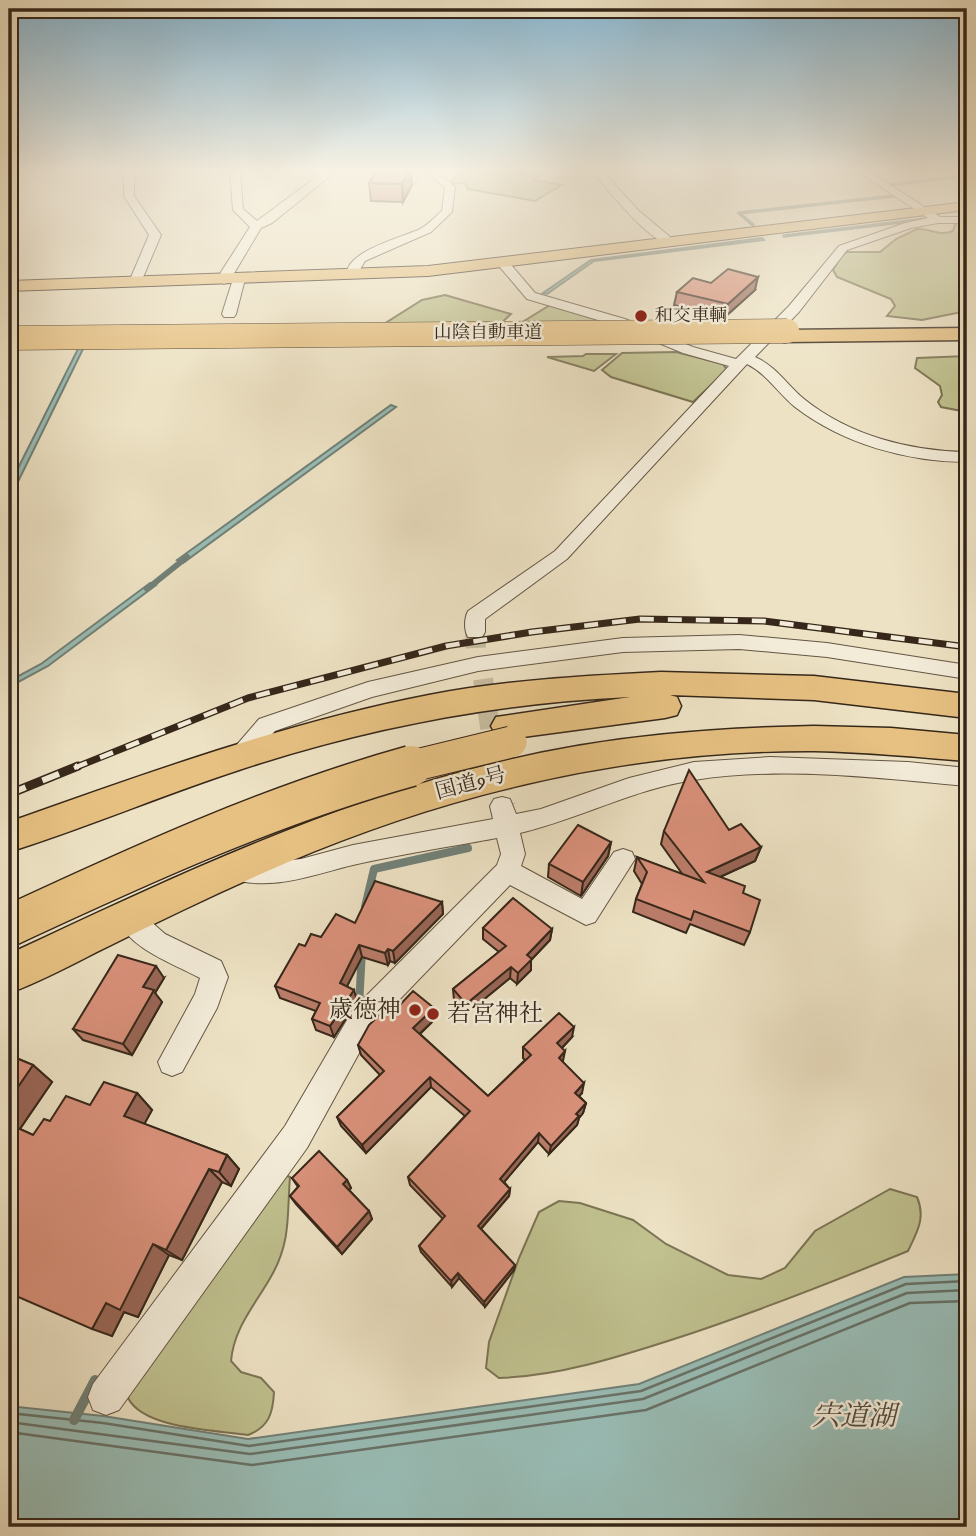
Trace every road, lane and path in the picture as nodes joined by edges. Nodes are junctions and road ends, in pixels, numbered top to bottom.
1 (151, 244) edge
2 (248, 244) edge
3 (395, 244) edge
4 (665, 244) edge
5 (855, 244) edge
6 (503, 263) junction
7 (351, 275) junction
8 (231, 279) junction
9 (135, 282) junction
10 (9, 286) edge
11 (229, 314) dead end
12 (967, 327) edge
13 (786, 333) junction
14 (967, 334) edge
15 (9, 340) edge
16 (742, 361) junction
17 (967, 457) edge
18 (478, 656) junction
19 (967, 672) edge
20 (967, 706) edge
21 (967, 722) edge
22 (510, 734) junction
23 (967, 736) edge
24 (967, 748) edge
25 (239, 755) junction
26 (967, 777) edge
27 (504, 816) junction
28 (9, 837) edge
29 (622, 859) dead end
30 (233, 870) junction
31 (507, 871) junction
32 (9, 906) edge
33 (129, 918) junction
34 (9, 926) edge
35 (9, 974) edge
36 (172, 1062) dead end
37 (106, 1397) dead end

1 - 9 street
2 - 8 street
3 - 7 street
4 - 6 main road
5 - 16 street
6 - 7 main road
6 - 16 street
7 - 8 main road
8 - 9 main road
8 - 11 street
9 - 10 main road
12 - 13 highway, 山陰自動車道
13 - 14 highway, 山陰自動車道
13 - 15 highway, 山陰自動車道, bridge
16 - 17 street
16 - 18 street
18 - 19 street
18 - 25 street
20 - 25 highway
21 - 22 highway
22 - 23 highway
22 - 32 highway
22 - 34 highway, bridge
24 - 30 highway, 国道9号
25 - 28 highway
26 - 27 street
27 - 30 street
27 - 31 street
29 - 31 street
30 - 33 highway, 国道9号
31 - 37 street
33 - 35 highway, 国道9号
33 - 36 street

